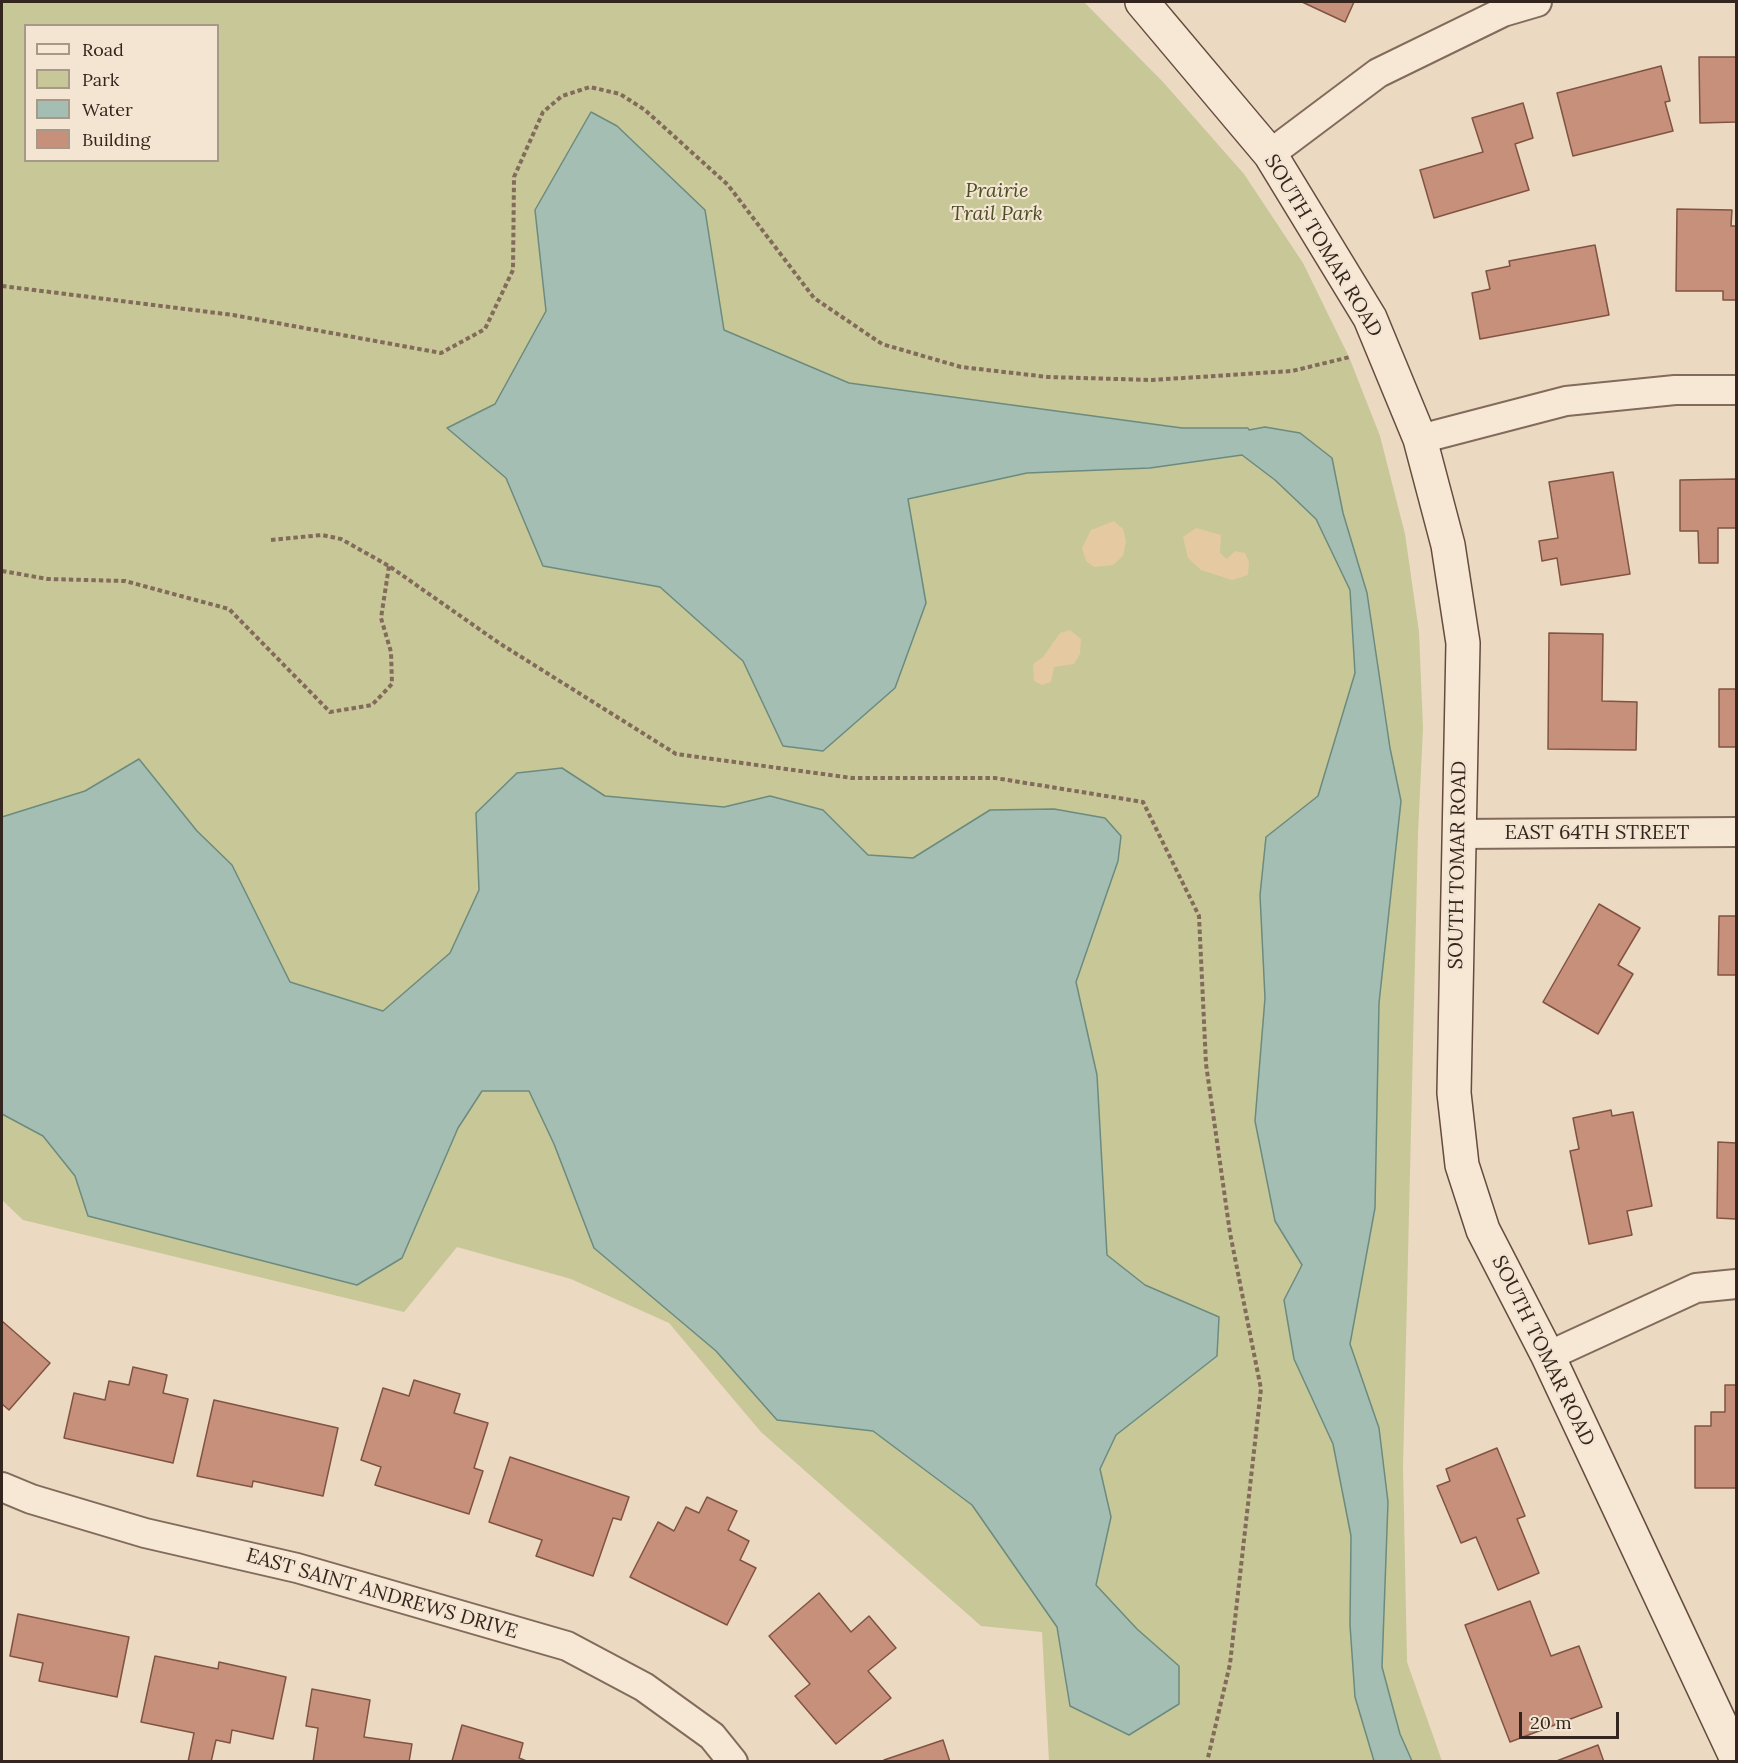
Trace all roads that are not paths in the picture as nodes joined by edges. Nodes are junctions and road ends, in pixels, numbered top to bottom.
1 (1142, 2) edge
2 (1537, 2) edge
3 (1270, 154) junction
4 (1737, 390) edge
5 (1420, 439) junction
6 (1737, 832) edge
7 (1458, 834) junction
8 (1737, 1284) edge
9 (1548, 1356) junction
10 (2, 1487) edge
11 (1737, 1757) edge
12 (733, 1761) edge

1 - 3 street, SOUTH TOMAR ROAD
2 - 3 street
3 - 5 street, SOUTH TOMAR ROAD
4 - 5 street
5 - 7 street, SOUTH TOMAR ROAD
6 - 7 street, EAST 64TH STREET
7 - 9 street, SOUTH TOMAR ROAD
8 - 9 street
9 - 11 street, SOUTH TOMAR ROAD
10 - 12 street, EAST SAINT ANDREWS DRIVE

